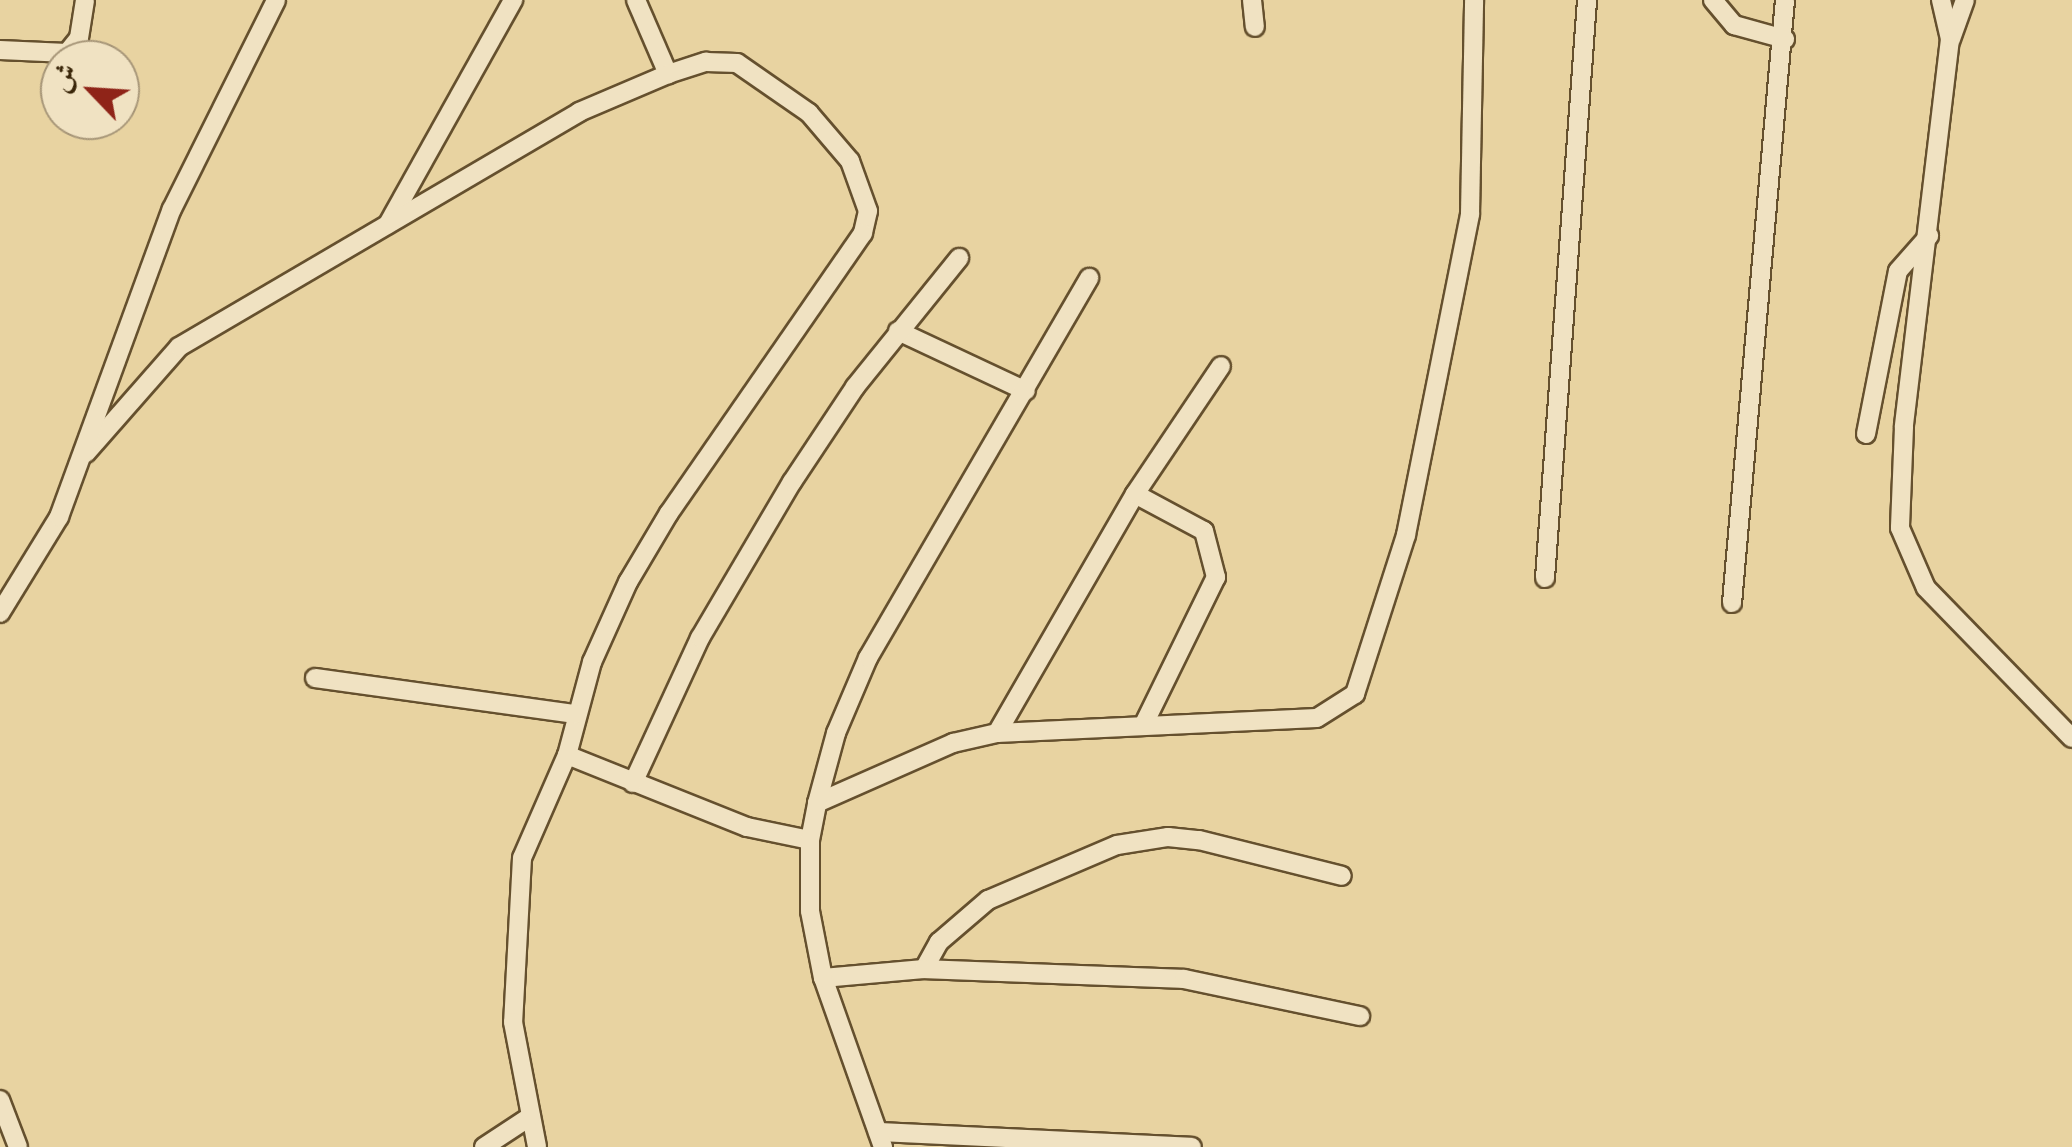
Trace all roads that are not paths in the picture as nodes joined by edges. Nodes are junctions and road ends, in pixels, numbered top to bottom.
1 (85, 0) edge
2 (276, 0) edge
3 (513, 0) edge
4 (636, 0) edge
5 (1252, 0) edge
6 (1474, 0) edge
7 (1587, 0) edge
8 (1713, 0) edge
9 (1785, 0) edge
10 (1940, 0) edge
11 (1965, 0) edge
12 (1255, 27) dead end
13 (1950, 39) junction
14 (1785, 40) junction
15 (0, 50) edge
16 (668, 74) junction
17 (388, 225) junction
18 (1929, 236) junction
19 (959, 258) dead end
20 (1089, 278) dead end
21 (898, 331) junction
22 (1221, 366) dead end
23 (1026, 391) junction
24 (1866, 434) dead end
25 (86, 452) junction
26 (1135, 494) junction
27 (1545, 578) dead end
28 (1732, 603) dead end
29 (0, 613) edge
30 (315, 678) dead end
31 (576, 714) junction
32 (1145, 722) junction
33 (997, 733) junction
34 (2072, 738) edge
35 (567, 756) junction
36 (633, 782) junction
37 (817, 803) junction
38 (810, 840) junction
39 (1342, 876) dead end
40 (924, 969) junction
41 (822, 978) junction
42 (1360, 1016) dead end
43 (0, 1100) edge
44 (531, 1116) junction
45 (881, 1140) edge
46 (18, 1147) edge
47 (484, 1147) edge
48 (536, 1147) edge
49 (1192, 1147) edge

1 - 15 street
2 - 25 street
3 - 17 street
4 - 16 street
5 - 12 street
6 - 32 street
7 - 27 street
8 - 14 street
9 - 14 street
10 - 13 street
11 - 13 street
13 - 18 street
14 - 28 street
16 - 17 street
16 - 31 street
17 - 25 street
18 - 24 street
18 - 34 street
19 - 21 street
20 - 23 street
21 - 23 street
21 - 36 street
22 - 26 street
23 - 37 street
25 - 29 street
26 - 32 street
26 - 33 street
30 - 31 street
31 - 35 street
32 - 33 street
33 - 37 street
35 - 36 street
35 - 44 street
36 - 38 street
37 - 38 street
38 - 41 street
39 - 40 street
40 - 41 street
40 - 42 street
41 - 45 street
43 - 46 street
44 - 47 street
44 - 48 street
45 - 49 street

